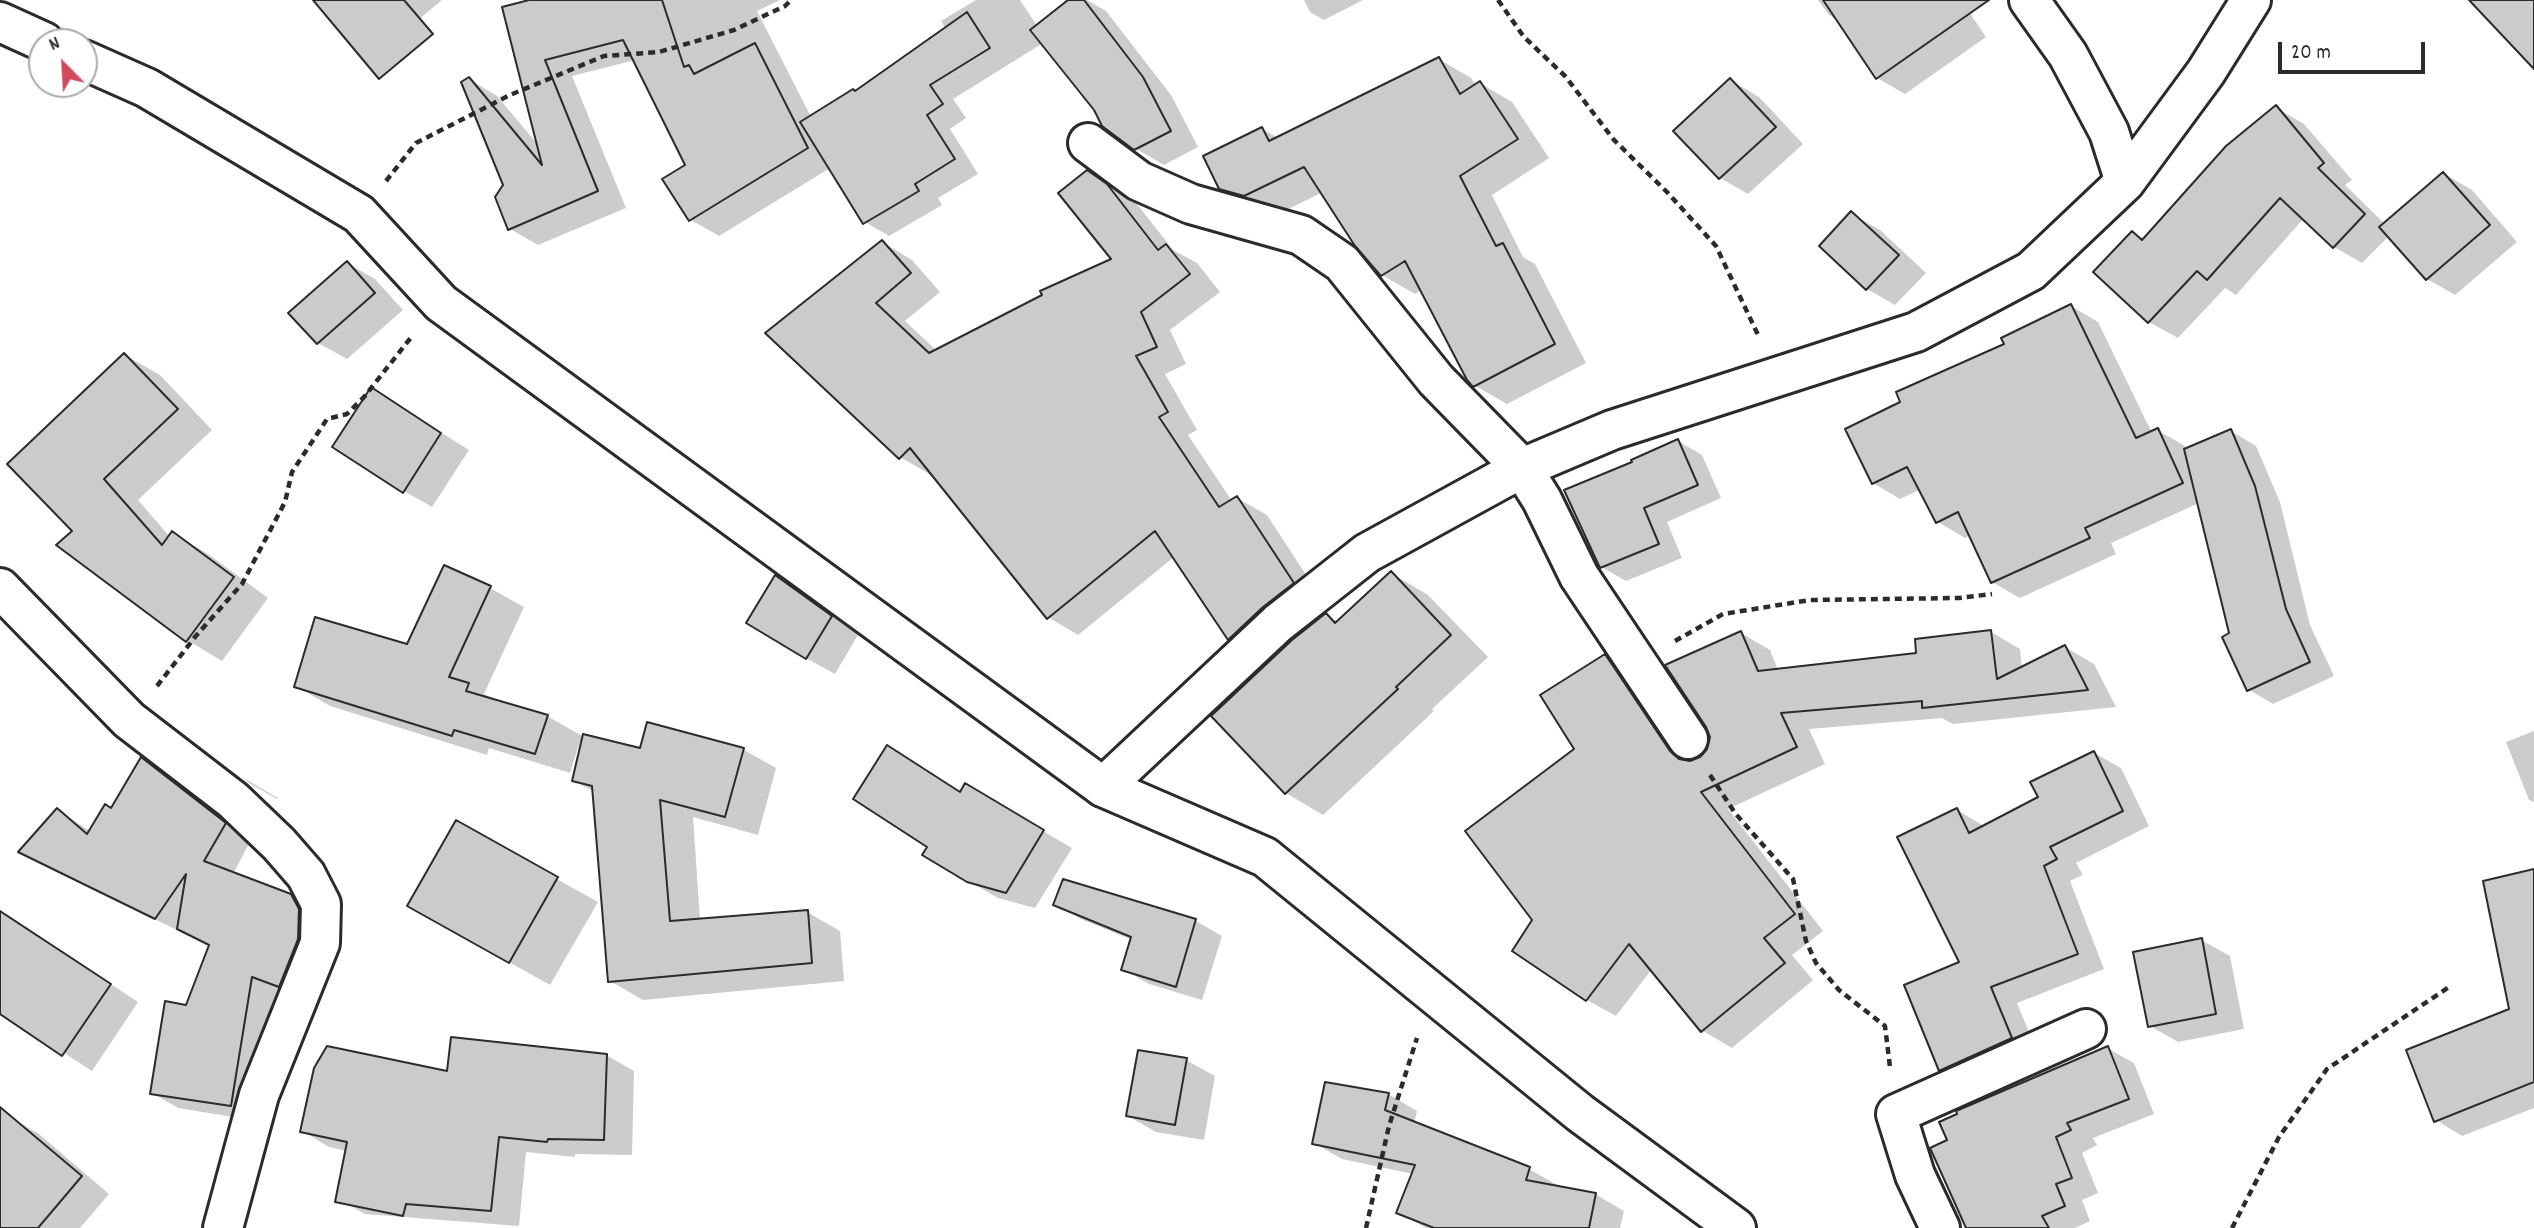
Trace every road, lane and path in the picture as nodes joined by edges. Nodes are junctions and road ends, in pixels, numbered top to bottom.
1 (791, 0) edge
2 (1499, 0) edge
3 (2029, 0) edge
4 (2251, 0) edge
5 (0, 22) edge
6 (28, 35) edge
7 (98, 66) edge
8 (1088, 143) dead end
9 (2124, 181) junction
10 (359, 214) junction
11 (441, 303) junction
12 (1788, 373) junction
13 (1521, 468) junction
14 (0, 588) edge
15 (1992, 594) dead end
16 (1637, 662) junction
17 (129, 720) junction
18 (1689, 738) joint
19 (1103, 787) junction
20 (2449, 987) dead end
21 (1432, 994) junction
22 (2087, 1029) dead end
23 (1896, 1114) junction
24 (223, 1228) edge
25 (1366, 1228) edge
26 (1736, 1228) edge
27 (1940, 1228) edge
28 (2232, 1228) edge

1 - 10 path
2 - 12 path
3 - 9 street
4 - 9 street
5 - 6 street
7 - 10 street
8 - 13 street
9 - 12 street
10 - 11 street
11 - 17 path
11 - 19 street
12 - 13 street
13 - 16 street
13 - 19 street
14 - 17 street
15 - 16 path
16 - 18 street
17 - 24 street
18 - 23 path
19 - 21 street
20 - 28 path
21 - 25 path
21 - 26 street
22 - 23 street
23 - 27 street

